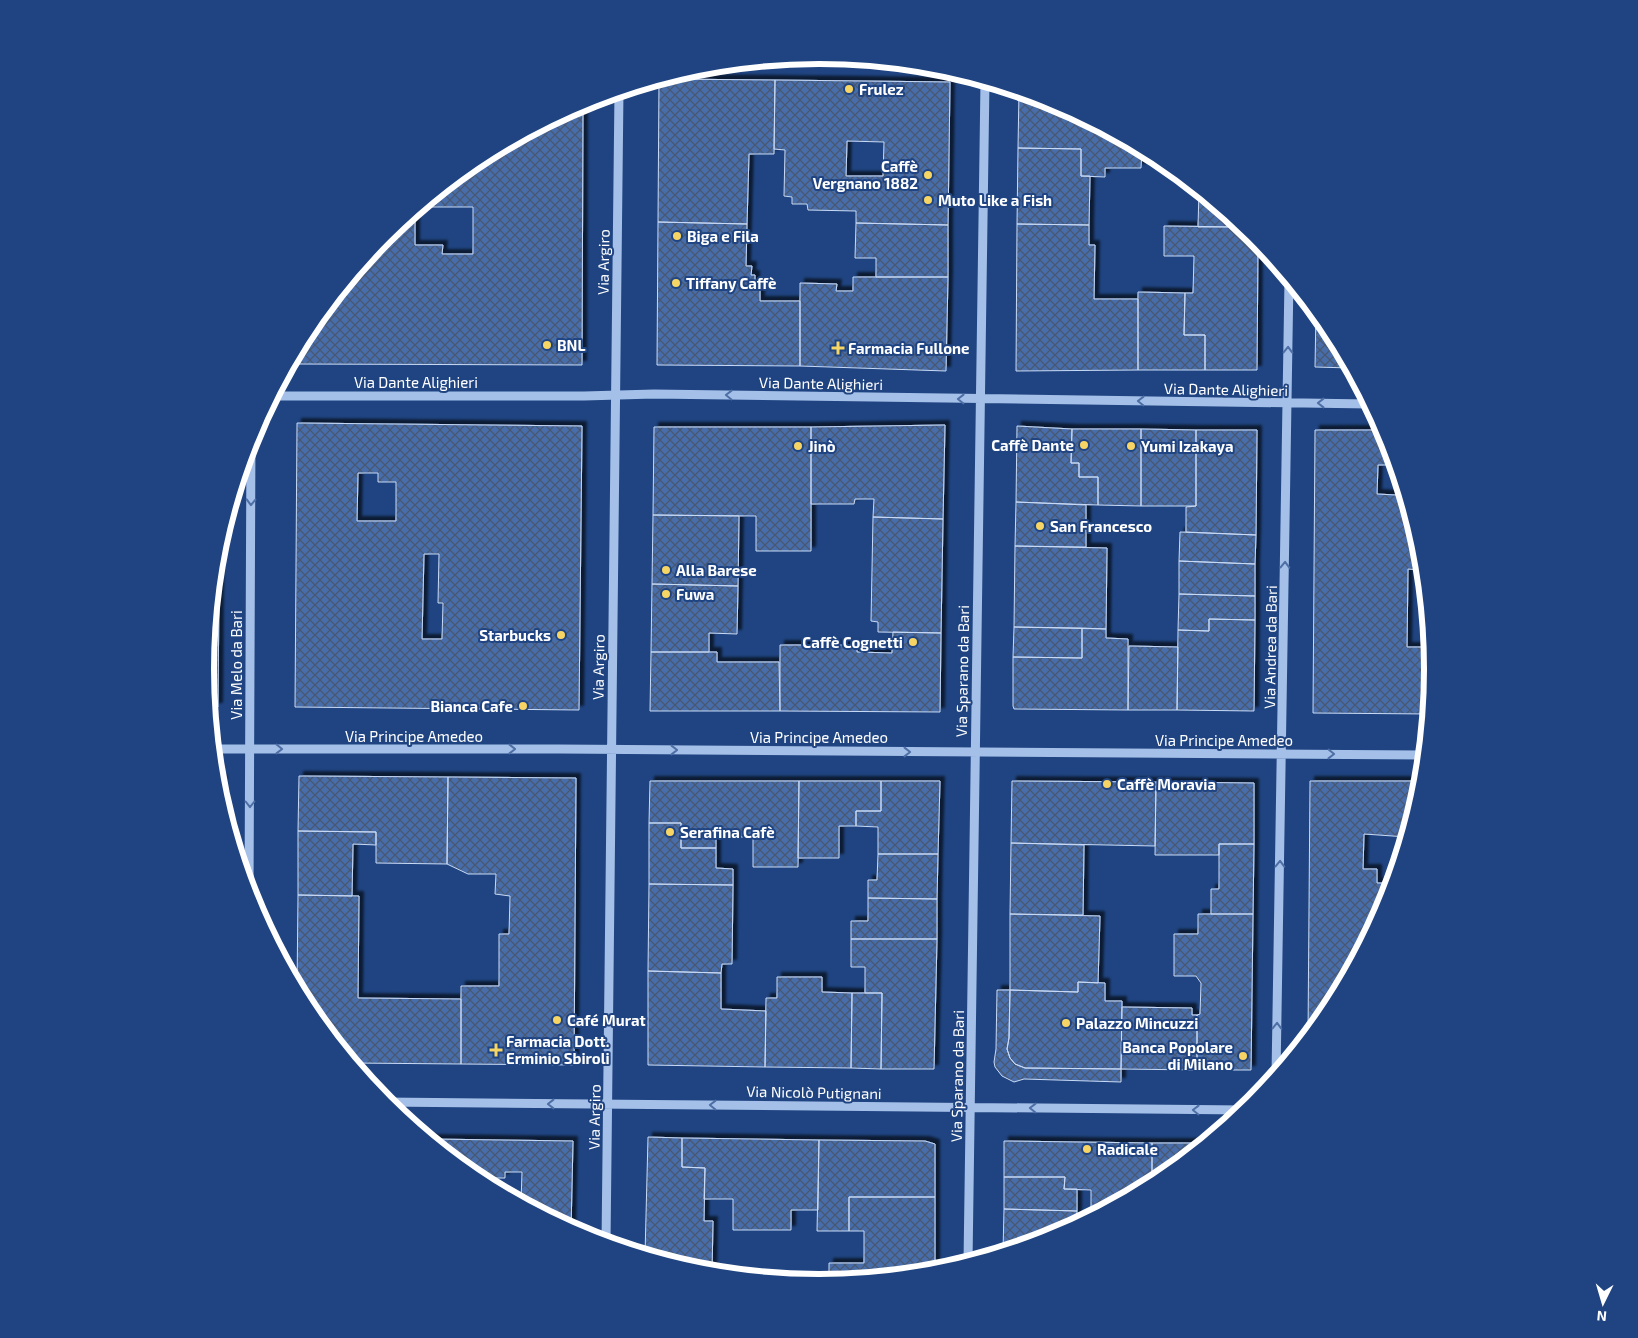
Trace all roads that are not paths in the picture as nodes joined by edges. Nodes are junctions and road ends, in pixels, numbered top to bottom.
1 (985, 87) edge
2 (619, 98) edge
3 (1289, 289) edge
4 (616, 395) junction
5 (279, 396) edge
6 (980, 399) junction
7 (1288, 403) junction
8 (1363, 404) edge
9 (251, 461) edge
10 (219, 749) edge
11 (250, 749) junction
12 (611, 750) junction
13 (975, 752) junction
14 (1282, 754) junction
15 (1418, 755) edge
16 (249, 872) edge
17 (1276, 1065) edge
18 (396, 1102) edge
19 (608, 1104) junction
20 (970, 1108) junction
21 (1233, 1110) edge
22 (606, 1235) edge
23 (968, 1256) edge

1 - 6 street, Via Sparano da Bari
2 - 4 street, Via Argiro
7 -> 3 street, Via Andrea da Bari
4 - 5 street, Via Dante Alighieri
6 -> 4 street, Via Dante Alighieri
4 - 12 street, Via Argiro
7 -> 6 street, Via Dante Alighieri
6 - 13 street, Via Sparano da Bari
8 -> 7 street, Via Dante Alighieri
14 -> 7 street, Via Andrea da Bari
9 -> 11 street, Via Melo da Bari
10 - 11 street, Via Principe Amedeo
11 -> 12 street, Via Principe Amedeo
11 -> 16 street, Via Melo da Bari
12 -> 13 street, Via Principe Amedeo
12 - 19 street, Via Argiro
13 - 14 street, Via Principe Amedeo
13 - 20 street, Via Sparano da Bari
14 -> 15 street, Via Principe Amedeo
17 -> 14 street, Via Andrea da Bari
19 -> 18 street, Via Nicolò Putignani
20 -> 19 street, Via Nicolò Putignani
19 - 22 street, Via Argiro
21 -> 20 street, Via Nicolò Putignani
20 - 23 street, Via Sparano da Bari

